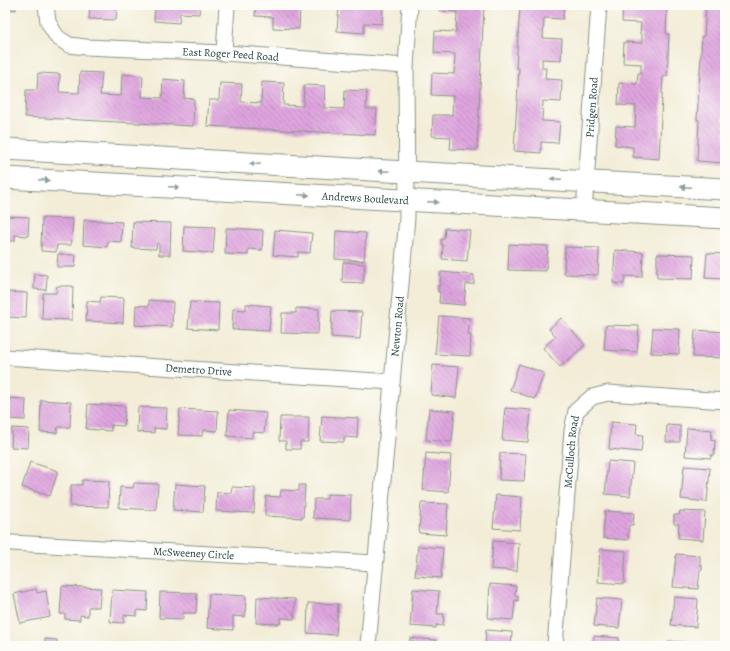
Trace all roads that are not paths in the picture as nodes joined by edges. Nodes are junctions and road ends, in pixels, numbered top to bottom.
1 (46, 5) edge
2 (227, 5) edge
3 (410, 5) edge
4 (599, 5) edge
5 (224, 53) junction
6 (406, 66) junction
7 (5, 150) edge
8 (406, 172) junction
9 (5, 178) edge
10 (586, 181) junction
11 (725, 189) edge
12 (407, 201) junction
13 (584, 210) junction
14 (725, 218) edge
15 (5, 357) edge
16 (392, 382) junction
17 (725, 400) edge
18 (12, 543) dead end
19 (375, 563) junction
20 (368, 646) edge
21 (555, 646) edge

1 - 5 street, East Roger Peed Road
2 - 5 street
3 - 6 street, Newton Road
4 - 10 street, Pridgen Road
5 - 6 street, East Roger Peed Road
6 - 8 street, Newton Road
8 -> 7 street
10 -> 8 street
8 - 12 street, Newton Road
9 -> 12 street, Andrews Boulevard
11 -> 10 street
10 - 13 street, Pridgen Road
12 -> 13 street, Andrews Boulevard
12 - 16 street, Newton Road
13 - 14 street, Andrews Boulevard
15 - 16 street, Demetro Drive
16 - 19 street, Newton Road
17 - 21 street, McCulloch Road
18 - 19 street, McSweeney Circle
19 - 20 street, Newton Road

